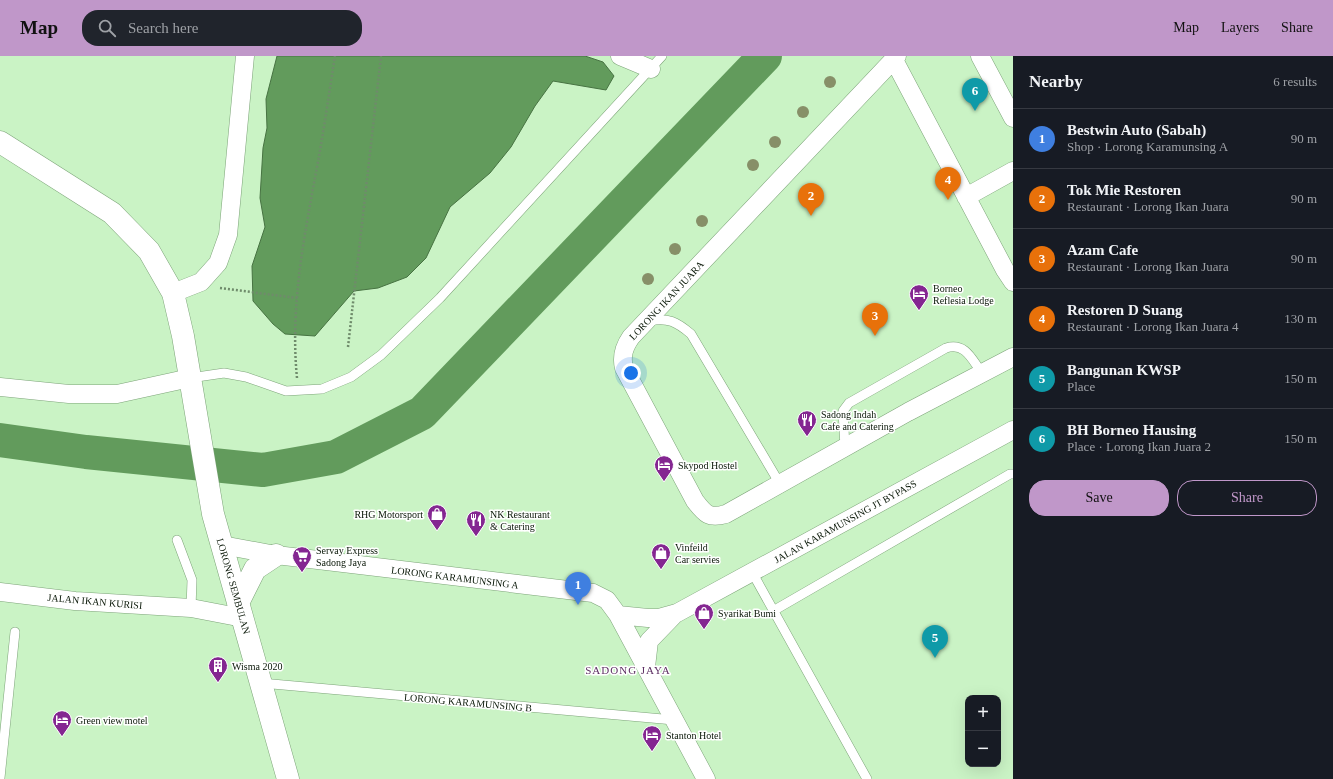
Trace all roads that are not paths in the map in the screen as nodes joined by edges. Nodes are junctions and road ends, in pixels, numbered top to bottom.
1 (245, 56) edge
2 (620, 56) edge
3 (980, 56) edge
4 (896, 58) edge
5 (656, 62) edge
6 (1013, 118) edge
7 (2, 147) edge
8 (1013, 171) edge
9 (966, 197) junction
10 (1010, 273) edge
11 (173, 293) junction
12 (646, 321) junction
13 (1013, 357) edge
14 (982, 373) junction
15 (191, 384) junction
16 (0, 387) edge
17 (1013, 430) edge
18 (845, 447) junction
19 (1013, 474) edge
20 (780, 484) junction
21 (177, 540) dead end
22 (222, 545) junction
23 (276, 555) junction
24 (752, 572) junction
25 (0, 592) edge
26 (191, 608) junction
27 (241, 610) junction
28 (773, 611) junction
29 (677, 613) junction
30 (618, 614) junction
31 (14, 632) dead end
32 (646, 667) junction
33 (261, 684) junction
34 (674, 720) junction
35 (289, 776) edge
36 (0, 778) edge
37 (706, 779) edge
38 (867, 779) edge

1 - 11 street
2 - 5 street
3 - 6 street
4 - 9 street
4 - 12 street, LORONG IKAN JUARA
5 - 15 lane
7 - 11 street, LORONG SEMBULAN
8 - 9 street
9 - 10 street
11 - 15 street, LORONG SEMBULAN
12 - 20 lane
12 - 20 street, LORONG IKAN JUARA
13 - 14 street, LORONG IKAN JUARA
14 - 18 street, LORONG IKAN JUARA
14 - 18 lane
15 - 16 street
15 - 22 street, LORONG SEMBULAN
17 - 24 street, JALAN KARAMUNSING JT BYPASS
18 - 20 street, LORONG IKAN JUARA
19 - 28 lane
21 - 26 lane
22 - 23 street, LORONG KARAMUNSING A
22 - 27 street, LORONG SEMBULAN
23 - 27 street
23 - 30 street, LORONG KARAMUNSING A
24 - 28 lane
24 - 29 street, JALAN KARAMUNSING JT BYPASS
25 - 26 street, JALAN IKAN KURISI
26 - 27 street, JALAN IKAN KURISI
27 - 33 street, LORONG SEMBULAN
28 - 38 lane
29 - 30 street
29 - 32 street
30 - 32 street
31 - 36 lane
32 - 34 street
33 - 34 lane, LORONG KARAMUNSING B
33 - 35 street, LORONG SEMBULAN
34 - 37 street

